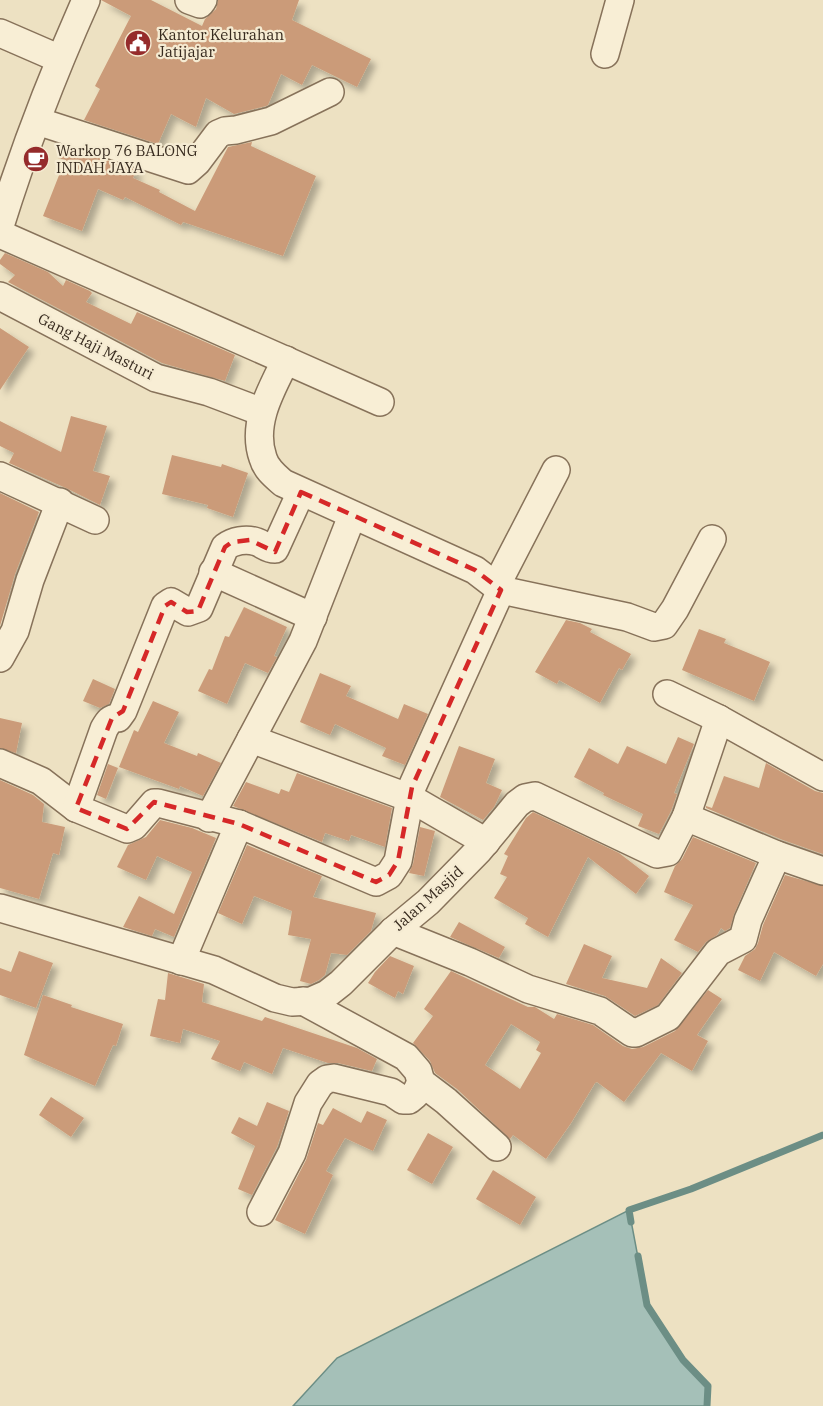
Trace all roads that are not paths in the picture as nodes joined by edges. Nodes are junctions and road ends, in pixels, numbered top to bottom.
1 (86, 0) edge
2 (189, 0) edge
3 (203, 0) edge
4 (620, 0) edge
5 (0, 33) edge
6 (605, 54) dead end
7 (60, 59) junction
8 (330, 92) dead end
9 (37, 121) junction
10 (0, 226) edge
11 (0, 234) edge
12 (0, 296) edge
13 (286, 360) junction
14 (380, 402) dead end
15 (262, 412) junction
16 (556, 470) dead end
17 (0, 476) edge
18 (301, 492) junction
19 (60, 502) junction
20 (352, 516) junction
21 (95, 520) dead end
22 (712, 539) dead end
23 (213, 572) junction
24 (499, 588) junction
25 (313, 617) junction
26 (7, 628) edge
27 (0, 658) edge
28 (667, 694) dead end
29 (719, 719) junction
30 (251, 739) junction
31 (0, 763) edge
32 (823, 777) edge
33 (410, 798) junction
34 (76, 808) junction
35 (686, 817) junction
36 (209, 818) junction
37 (239, 825) junction
38 (486, 842) junction
39 (777, 855) junction
40 (823, 871) edge
41 (0, 908) edge
42 (393, 931) junction
43 (181, 961) junction
44 (303, 1001) junction
45 (421, 1082) junction
46 (496, 1147) dead end
47 (261, 1212) dead end

1 - 7 street
2 - 3 street
4 - 6 street
5 - 7 street
7 - 9 street
8 - 9 street
9 - 10 street
11 - 13 street
12 - 15 street, Gang Haji Masturi
13 - 14 street
13 - 15 street
15 - 18 street
16 - 24 street
17 - 19 street
18 - 20 street
18 - 23 street
19 - 21 street
19 - 26 street
20 - 24 street
20 - 25 street
22 - 24 street
23 - 25 street
23 - 34 street
24 - 33 street
25 - 30 street
26 - 27 street
28 - 29 street
29 - 32 street
29 - 35 street
30 - 33 street
30 - 36 street
31 - 34 street
33 - 37 street
33 - 38 street
34 - 36 street
35 - 38 street, Jalan Masjid
35 - 39 street
36 - 37 street
37 - 43 street
38 - 42 street, Jalan Masjid
39 - 40 street
39 - 42 street
41 - 43 street, Jalan Masjid
42 - 44 street, Jalan Masjid
43 - 44 street, Jalan Masjid
44 - 45 street
45 - 46 street
45 - 47 street

